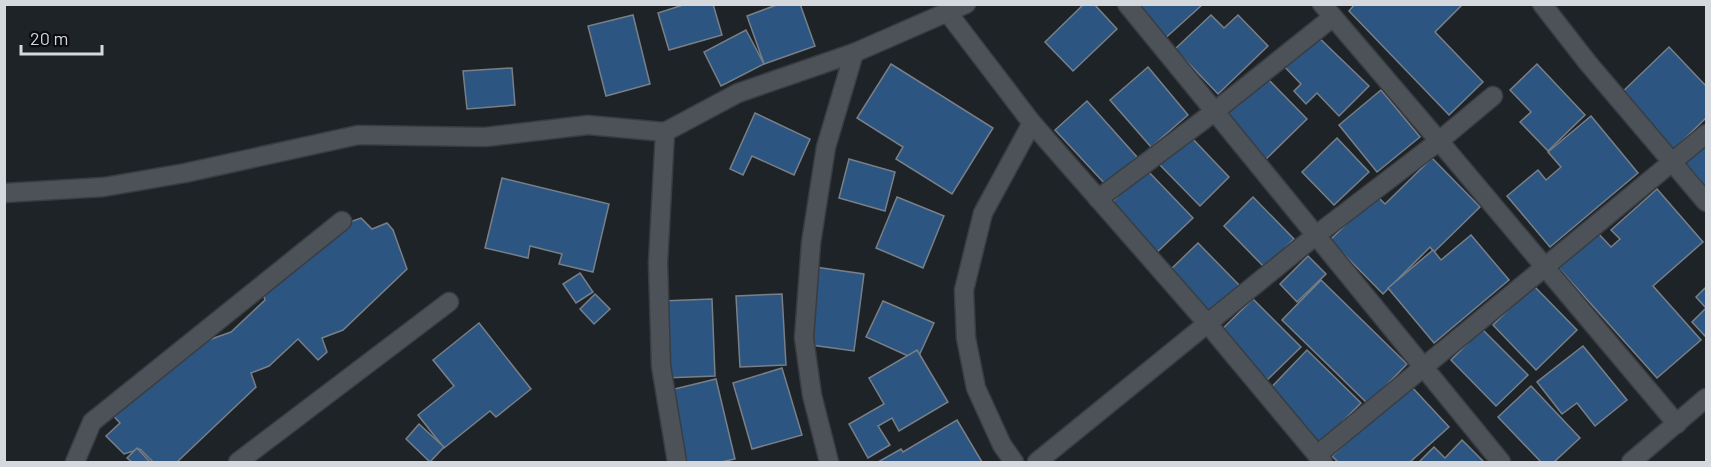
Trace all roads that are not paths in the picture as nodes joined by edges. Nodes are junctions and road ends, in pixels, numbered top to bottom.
1 (966, 4) edge
2 (1127, 4) edge
3 (1542, 4) edge
4 (1327, 11) edge
5 (948, 13) junction
6 (854, 54) junction
7 (1493, 96) dead end
8 (1214, 112) junction
9 (1032, 123) junction
10 (665, 132) junction
11 (1707, 134) edge
12 (1439, 141) junction
13 (1672, 162) junction
14 (4, 193) edge
15 (1098, 199) junction
16 (1707, 202) edge
17 (342, 221) dead end
18 (1315, 236) junction
19 (1545, 268) junction
20 (449, 302) dead end
21 (1207, 323) junction
22 (1423, 368) junction
23 (1707, 398) edge
24 (1677, 424) junction
25 (1320, 459) edge
26 (75, 462) edge
27 (238, 462) edge
28 (677, 462) edge
29 (829, 462) edge
30 (1014, 462) edge
31 (1037, 462) edge
32 (1501, 462) edge
33 (1631, 462) edge

1 - 5 street
2 - 8 street
3 - 13 street
4 - 8 street
4 - 12 street
5 - 6 street
5 - 9 street
6 - 10 street
6 - 29 street
7 - 12 street
8 - 15 street
8 - 18 street
9 - 15 street
9 - 30 street
10 - 14 street
10 - 28 street
11 - 13 street
12 - 18 street
12 - 19 street
13 - 16 street
13 - 19 street
15 - 21 street
17 - 26 street
18 - 21 street
18 - 22 street
19 - 22 street
19 - 24 street
20 - 27 street
21 - 25 street
21 - 31 street
22 - 25 street
22 - 32 street
23 - 24 street
24 - 33 street

